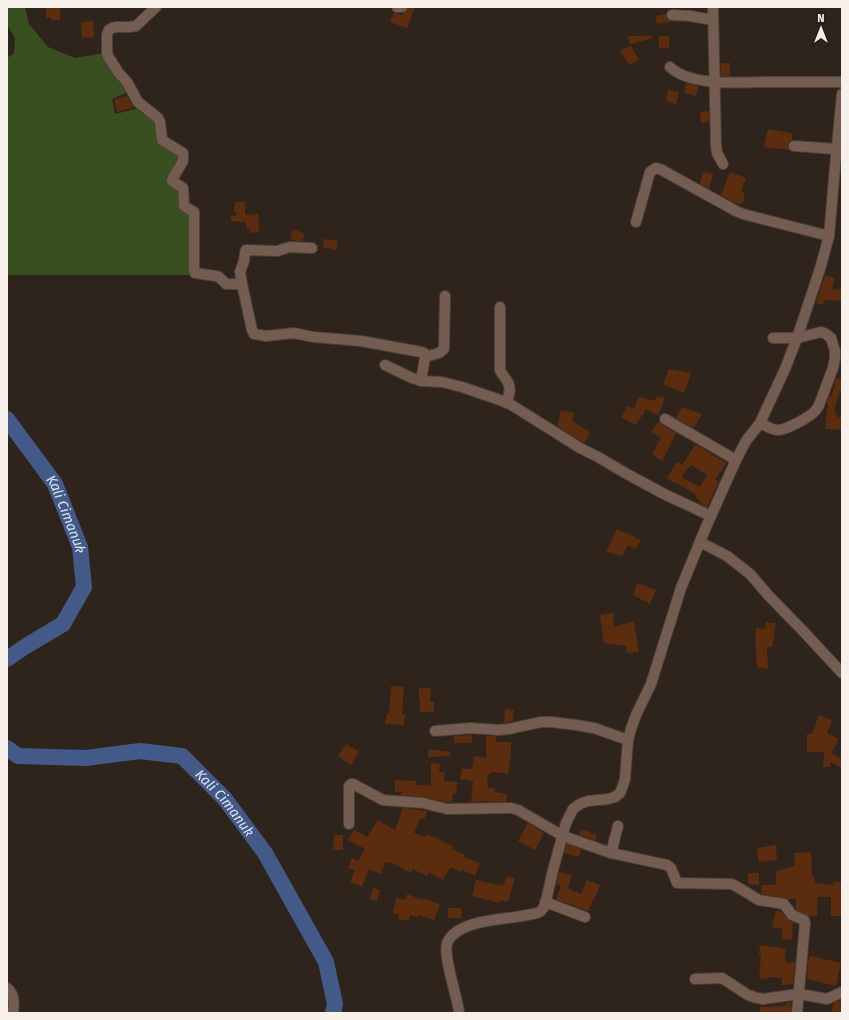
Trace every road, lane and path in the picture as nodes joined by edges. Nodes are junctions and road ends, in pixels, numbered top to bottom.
1 (156, 7) edge
2 (397, 7) edge
3 (402, 7) edge
4 (713, 7) edge
5 (672, 15) dead end
6 (713, 20) junction
7 (670, 67) dead end
8 (715, 82) junction
9 (842, 82) edge
10 (842, 101) edge
11 (794, 146) dead end
12 (836, 149) junction
13 (722, 164) dead end
14 (636, 222) dead end
15 (829, 236) junction
16 (312, 248) dead end
17 (242, 284) junction
18 (445, 296) dead end
19 (500, 307) dead end
20 (773, 338) dead end
21 (797, 338) junction
22 (425, 357) junction
23 (385, 365) dead end
24 (421, 380) junction
25 (506, 403) junction
26 (665, 419) dead end
27 (760, 423) junction
28 (736, 460) junction
29 (710, 516) junction
30 (700, 542) junction
31 (842, 673) edge
32 (435, 731) dead end
33 (628, 740) junction
34 (349, 824) dead end
35 (618, 826) dead end
36 (563, 836) junction
37 (611, 853) junction
38 (545, 902) junction
39 (585, 917) dead end
40 (695, 979) dead end
41 (7, 988) edge
42 (842, 992) edge
43 (799, 994) junction
44 (13, 1013) edge
45 (459, 1013) edge
46 (797, 1013) edge

1 - 17 street
2 - 3 street
4 - 6 street
5 - 6 street
6 - 8 street
7 - 8 street
8 - 9 street
8 - 13 street
10 - 12 street
11 - 12 street
12 - 15 street
14 - 15 street
15 - 21 street
16 - 17 street
17 - 22 street
18 - 22 street
19 - 25 street
20 - 21 street
21 - 27 street
21 - 27 street
22 - 24 street
23 - 24 street
24 - 25 street
25 - 29 street
26 - 28 street
27 - 28 street
28 - 29 street
29 - 30 street
30 - 31 street
30 - 33 street
32 - 33 street
33 - 36 street
34 - 36 street
35 - 37 street
36 - 37 street
36 - 38 street
37 - 43 street
38 - 39 street
38 - 45 street
40 - 43 street
41 - 44 street
42 - 43 street
43 - 46 street

